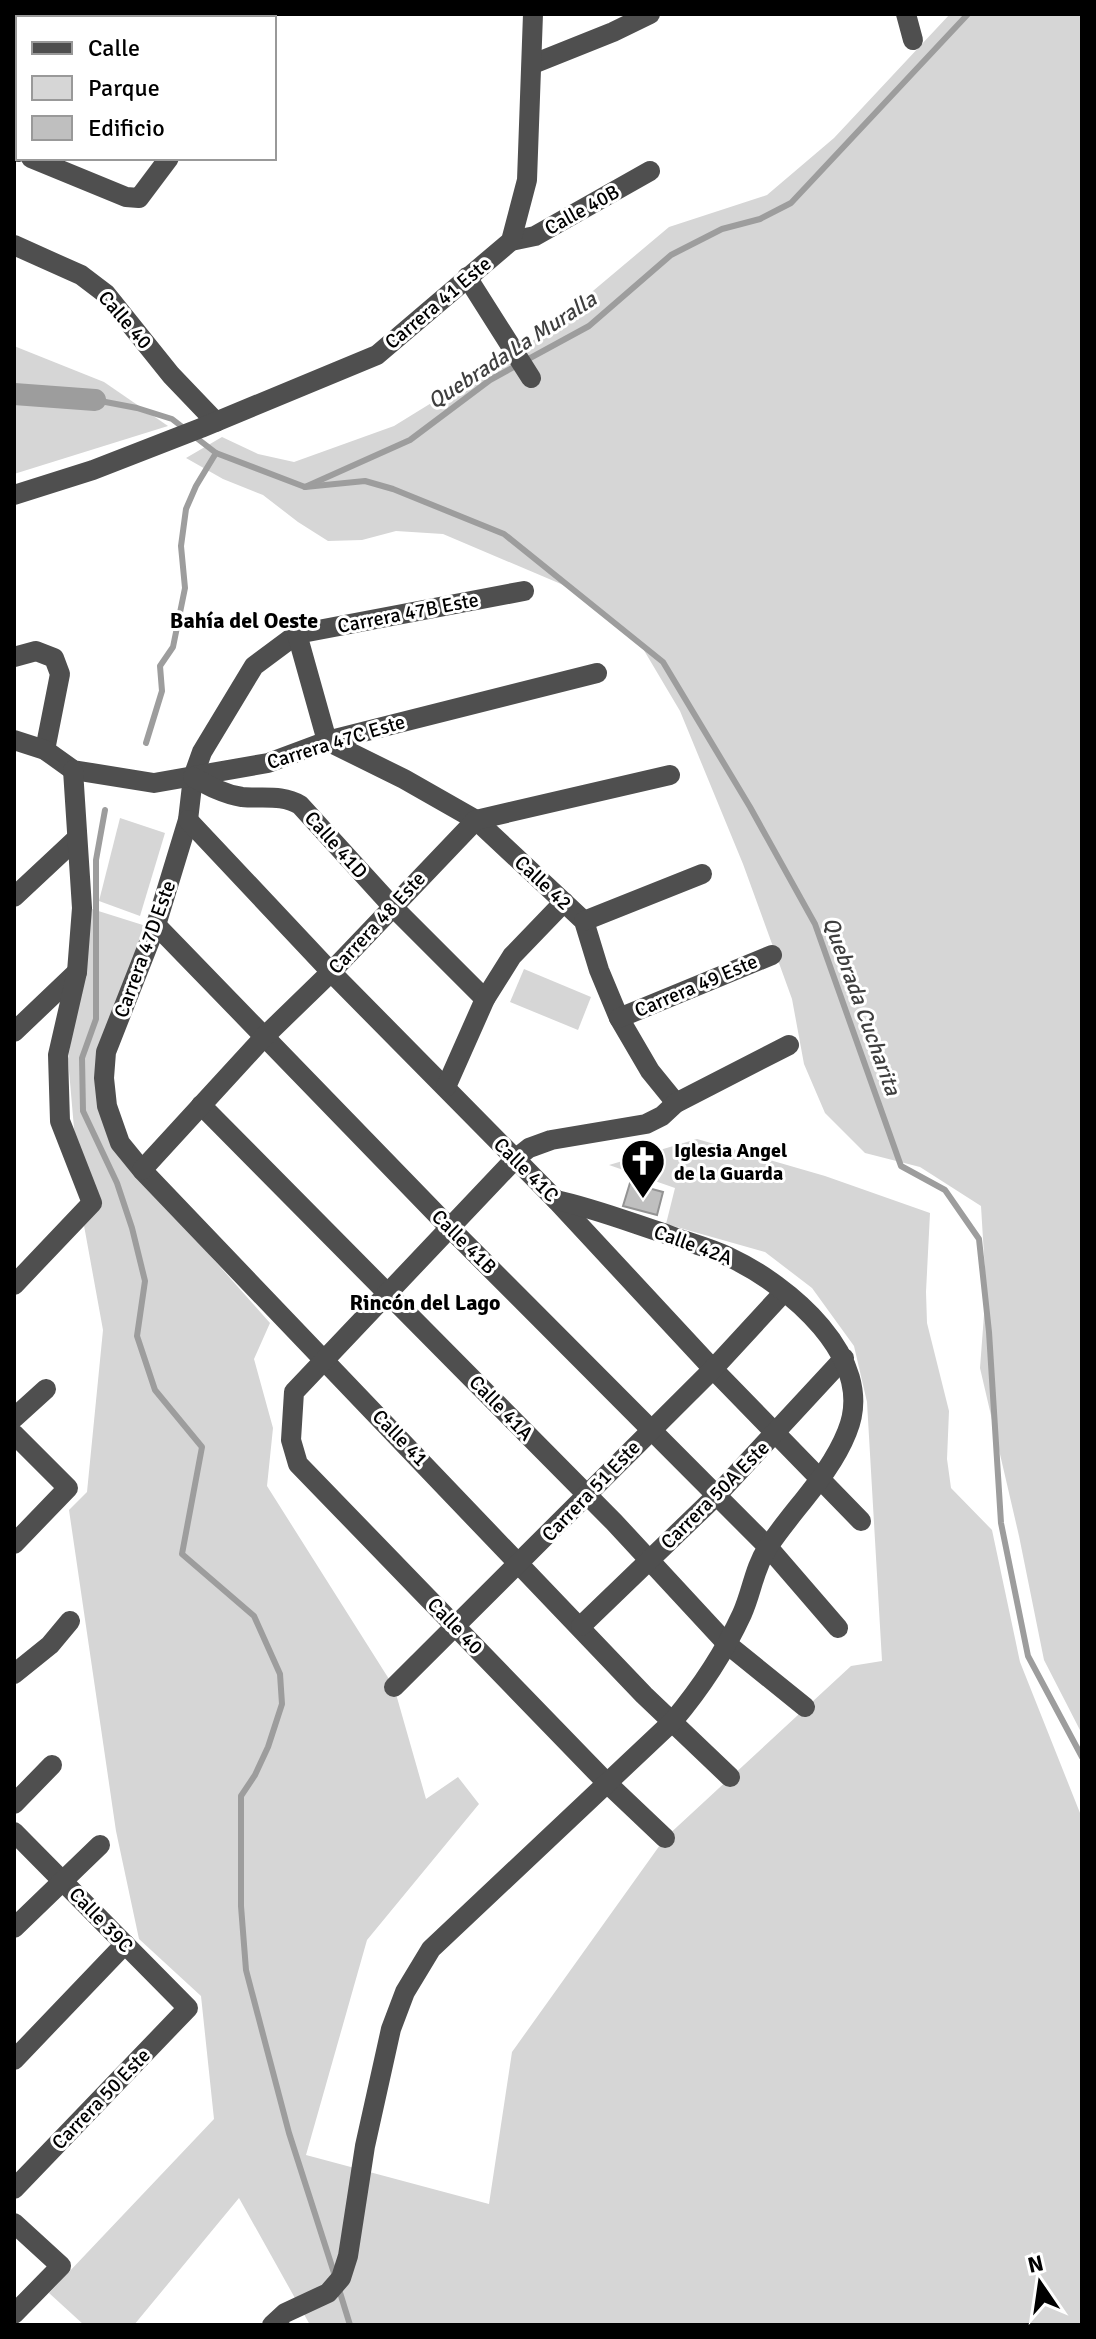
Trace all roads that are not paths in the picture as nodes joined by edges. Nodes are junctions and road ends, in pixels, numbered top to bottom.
1 (533, 14) edge
2 (650, 14) edge
3 (906, 14) edge
4 (913, 40) dead end
5 (533, 64) junction
6 (36, 160) edge
7 (168, 160) edge
8 (650, 171) dead end
9 (511, 241) junction
10 (14, 245) edge
11 (467, 277) junction
12 (531, 378) dead end
13 (208, 425) junction
14 (14, 495) edge
15 (524, 591) dead end
16 (297, 634) junction
17 (14, 657) edge
18 (254, 666) joint
19 (597, 673) dead end
20 (14, 740) edge
21 (327, 741) junction
22 (45, 750) junction
23 (73, 770) junction
24 (670, 775) dead end
25 (193, 777) junction
26 (188, 820) junction
27 (476, 820) junction
28 (75, 840) junction
29 (702, 874) dead end
30 (14, 897) edge
31 (564, 902) junction
32 (392, 906) junction
33 (584, 921) junction
34 (156, 925) junction
35 (772, 955) dead end
36 (77, 972) junction
37 (331, 972) junction
38 (485, 999) junction
39 (619, 1018) junction
40 (14, 1032) edge
41 (264, 1037) junction
42 (789, 1045) dead end
43 (104, 1078) joint
44 (446, 1087) junction
45 (676, 1103) junction
46 (201, 1105) junction
47 (515, 1159) junction
48 (142, 1170) junction
49 (556, 1200) junction
50 (449, 1227) junction
51 (14, 1285) edge
52 (388, 1292) junction
53 (784, 1292) junction
54 (844, 1358) junction
55 (325, 1359) junction
56 (713, 1369) junction
57 (46, 1389) dead end
58 (14, 1418) edge
59 (651, 1429) junction
60 (776, 1433) junction
61 (14, 1434) edge
62 (821, 1478) junction
63 (587, 1495) junction
64 (717, 1495) junction
65 (861, 1521) dead end
66 (14, 1544) edge
67 (768, 1547) junction
68 (650, 1561) junction
69 (520, 1564) junction
70 (70, 1621) dead end
71 (455, 1625) junction
72 (581, 1626) junction
73 (838, 1628) dead end
74 (727, 1644) junction
75 (14, 1674) edge
76 (394, 1687) dead end
77 (805, 1707) dead end
78 (673, 1721) junction
79 (52, 1765) dead end
80 (730, 1777) dead end
81 (607, 1783) junction
82 (14, 1804) edge
83 (14, 1832) edge
84 (665, 1838) dead end
85 (100, 1845) dead end
86 (62, 1879) junction
87 (14, 1928) edge
88 (125, 1944) junction
89 (188, 2008) joint
90 (14, 2060) edge
91 (14, 2189) edge
92 (14, 2223) edge
93 (14, 2314) edge
94 (272, 2325) edge

1 - 5 street
2 - 5 street
3 - 4 street
5 - 9 street
6 - 7 street
8 - 9 street, Calle 40B
9 - 11 street, Carrera 41 Este
10 - 13 street, Calle 40
11 - 12 street
11 - 13 street, Carrera 41 Este
13 - 14 street, Carrera 41 Este
15 - 16 street, Carrera 47B Este
16 - 18 street, Carrera 47B Este
16 - 21 street
17 - 22 street
18 - 25 street, Carrera 47D Este
19 - 21 street, Carrera 47C Este
20 - 22 street
21 - 25 street, Carrera 47C Este
21 - 27 street, Calle 42
22 - 23 street
23 - 25 street, Carrera 47C Este
23 - 28 street
24 - 27 street
25 - 26 street, Carrera 47D Este
25 - 32 street, Calle 41D
26 - 34 street, Carrera 47D Este
26 - 37 street, Calle 41C
27 - 31 street, Calle 42
27 - 32 street, Carrera 48 Este
28 - 30 street
28 - 36 street
29 - 33 street
31 - 33 street, Calle 42
31 - 38 street
32 - 37 street, Carrera 48 Este
32 - 38 street, Calle 41D
33 - 39 street, Calle 42
34 - 41 street, Calle 41B
34 - 43 street, Carrera 47D Este
35 - 39 street, Carrera 49 Este
36 - 40 street
36 - 51 street
37 - 41 street, Carrera 48 Este
37 - 44 street, Calle 41C
38 - 44 street
39 - 45 street, Calle 42
41 - 46 street, Carrera 48 Este
41 - 50 street, Calle 41B
42 - 45 street
43 - 48 street, Calle 41
44 - 47 street, Calle 41C
45 - 47 street
46 - 48 street, Carrera 48 Este
46 - 52 street, Calle 41A
47 - 49 street, Calle 41C
47 - 50 street
48 - 55 street, Calle 41
49 - 53 street, Calle 42A
49 - 56 street, Calle 41C
50 - 52 street
50 - 59 street, Calle 41B
52 - 55 street
52 - 63 street, Calle 41A
53 - 54 street, Calle 42A
53 - 56 street, Carrera 51 Este
54 - 60 street, Carrera 50A Este
54 - 62 street
55 - 69 street, Calle 41
55 - 71 street, Calle 40
56 - 59 street, Carrera 51 Este
56 - 60 street, Calle 41C
57 - 58 street
59 - 63 street, Carrera 51 Este
59 - 64 street, Calle 41B
60 - 62 street, Calle 41C
60 - 64 street, Carrera 50A Este
61 - 66 street
62 - 65 street, Calle 41C
62 - 67 street
63 - 68 street, Calle 41A
63 - 69 street, Carrera 51 Este
64 - 67 street, Calle 41B
64 - 68 street, Carrera 50A Este
67 - 73 street, Calle 41B
67 - 74 street
68 - 72 street, Carrera 50A Este
68 - 74 street, Calle 41A
69 - 71 street, Carrera 51 Este
69 - 72 street, Calle 41
70 - 75 street
71 - 76 street, Carrera 51 Este
71 - 81 street, Calle 40
72 - 78 street, Calle 41
74 - 77 street, Calle 41A
74 - 78 street
78 - 80 street, Calle 41
78 - 81 street
79 - 82 street
81 - 84 street, Calle 40
81 - 94 street
83 - 86 street, Calle 39C
85 - 86 street
86 - 87 street
86 - 88 street, Calle 39C
88 - 89 street, Calle 39C
88 - 90 street
89 - 91 street, Carrera 50 Este
92 - 93 street

